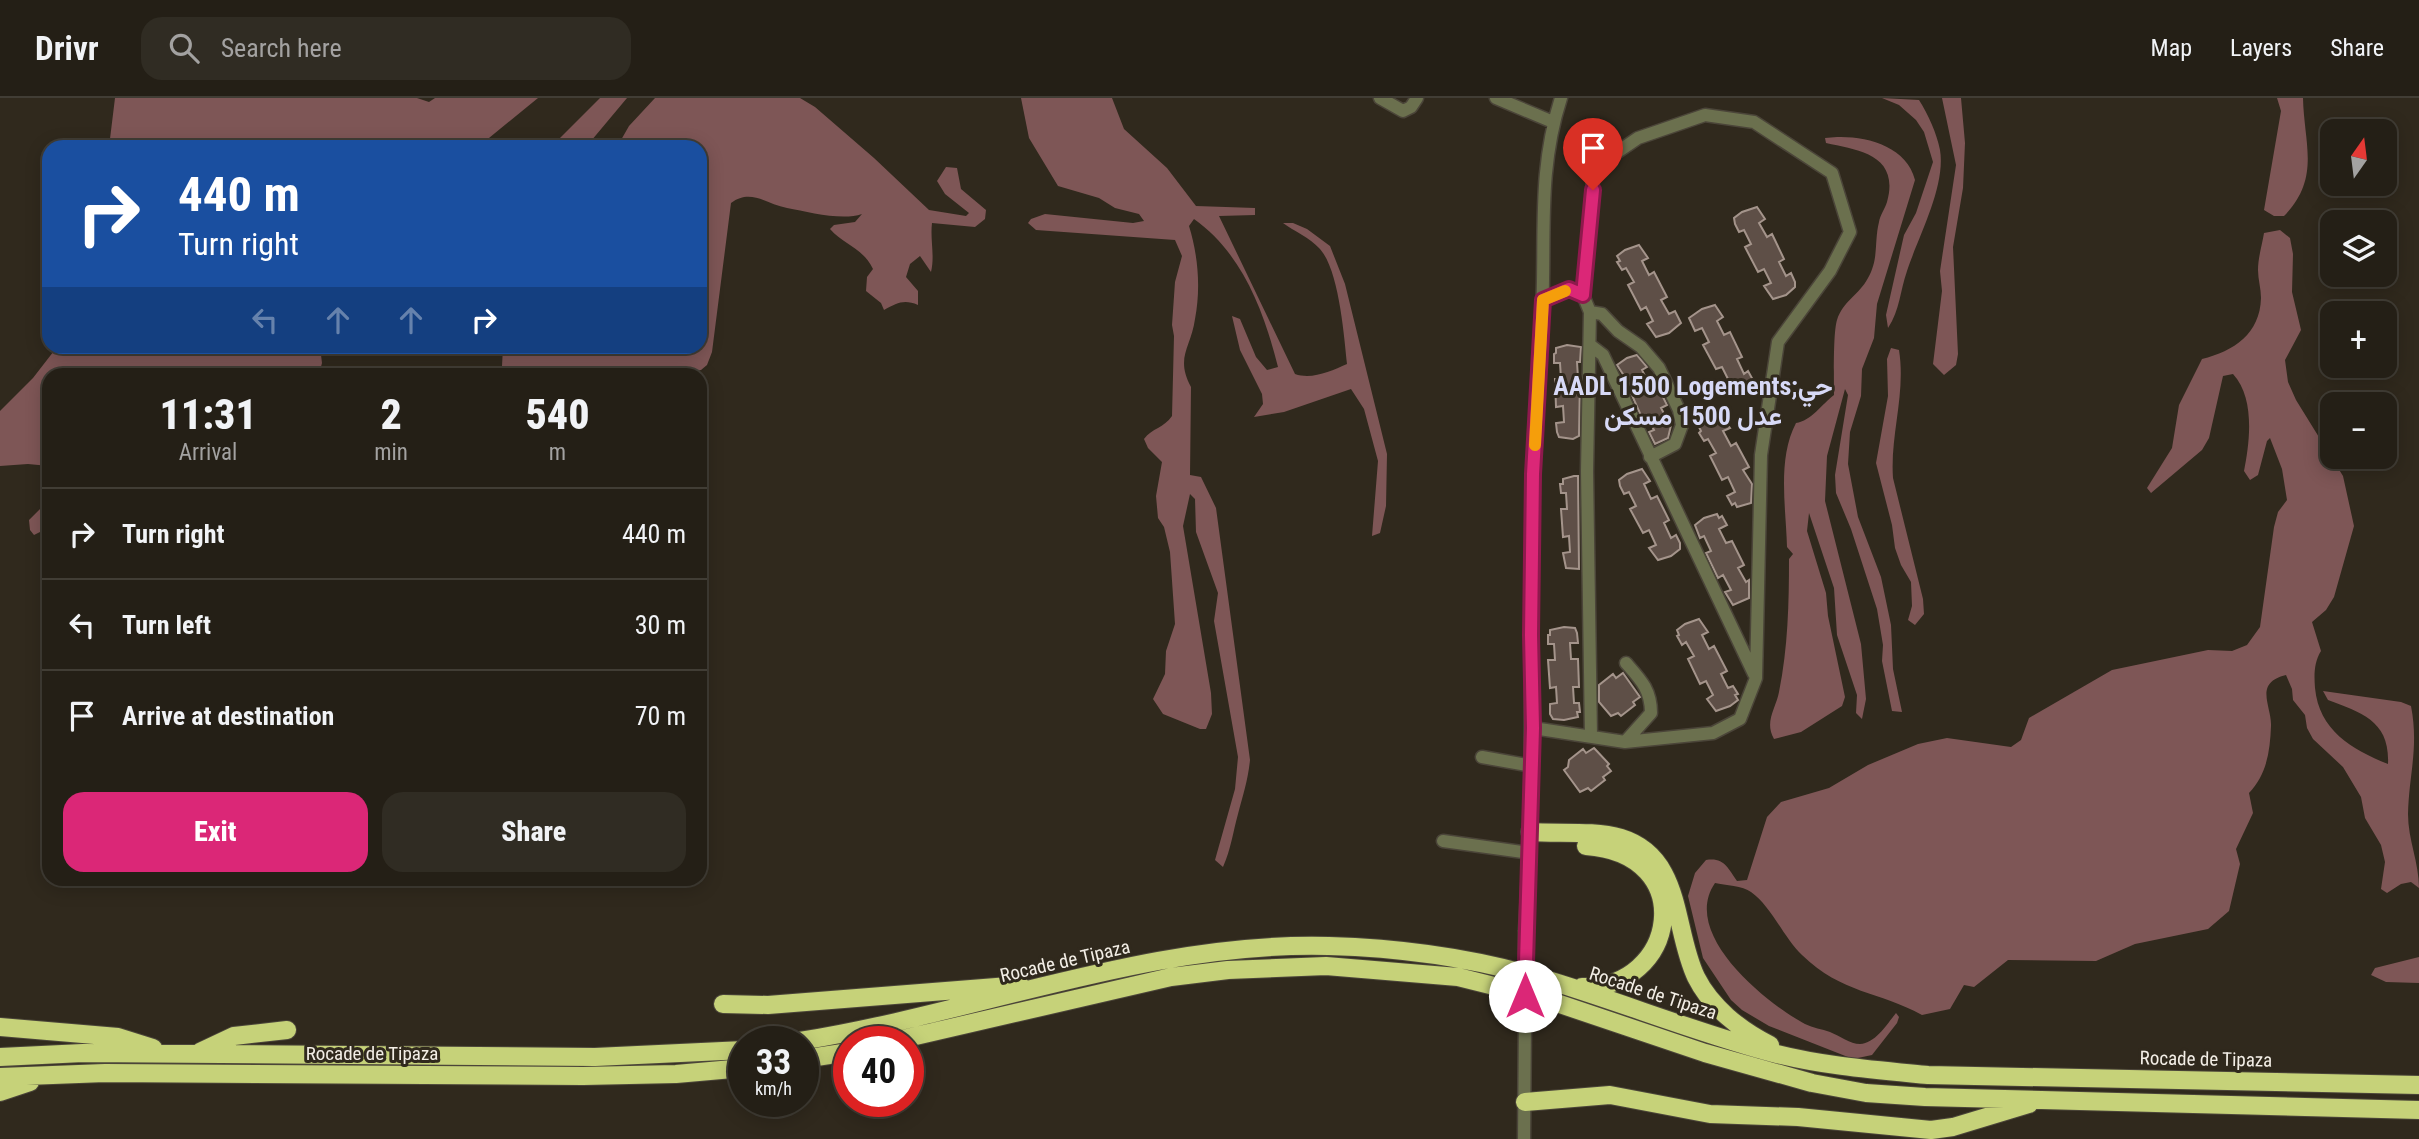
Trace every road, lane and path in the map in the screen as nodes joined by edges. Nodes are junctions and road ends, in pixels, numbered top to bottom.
1 (1380, 98) edge
2 (1417, 98) edge
3 (1496, 98) edge
4 (1561, 98) edge
5 (1553, 122) junction
6 (1583, 295) junction
7 (1543, 300) junction
8 (1590, 313) junction
9 (1590, 345) junction
10 (1650, 457) junction
11 (1626, 663) dead end
12 (1756, 678) junction
13 (1533, 728) junction
14 (1591, 737) junction
15 (1625, 742) junction
16 (1482, 757) dead end
17 (1532, 766) junction
18 (1443, 841) dead end
19 (1530, 843) junction
20 (1538, 977) junction
21 (1055, 985) junction
22 (723, 1004) dead end
23 (0, 1027) edge
24 (287, 1030) dead end
25 (924, 1034) edge
26 (819, 1038) edge
27 (728, 1051) edge
28 (162, 1053) junction
29 (197, 1053) junction
30 (0, 1056) edge
31 (1815, 1062) junction
32 (728, 1069) edge
33 (49, 1074) junction
34 (0, 1077) edge
35 (2419, 1085) edge
36 (0, 1092) edge
37 (2048, 1099) junction
38 (1525, 1102) junction
39 (2419, 1110) edge
40 (1524, 1139) edge

1 - 2 street
3 - 5 street
4 - 5 street
5 - 7 street
6 - 7 street
6 - 8 street
6 - 12 street
7 - 13 street
8 - 9 street
8 - 10 street
9 - 10 street
9 - 14 street
10 - 12 street
11 - 15 street
12 - 15 street
13 - 14 street
13 - 17 street
14 - 15 street
16 - 17 street
17 - 19 street
18 - 19 street
19 - 20 highway
19 - 31 highway
19 - 38 street, bridge
20 - 21 highway, Rocade de Tipaza
20 - 31 highway, Rocade de Tipaza
21 - 22 highway
21 - 26 highway, Rocade de Tipaza
23 - 28 highway
24 - 29 highway
25 - 37 highway, Rocade de Tipaza
27 - 29 highway, Rocade de Tipaza
28 - 29 highway, Rocade de Tipaza
28 - 30 highway, Rocade de Tipaza
31 - 35 highway, Rocade de Tipaza
32 - 33 highway, Rocade de Tipaza
33 - 34 highway, Rocade de Tipaza
33 - 36 highway
37 - 38 highway
37 - 39 highway, Rocade de Tipaza
38 - 40 street

